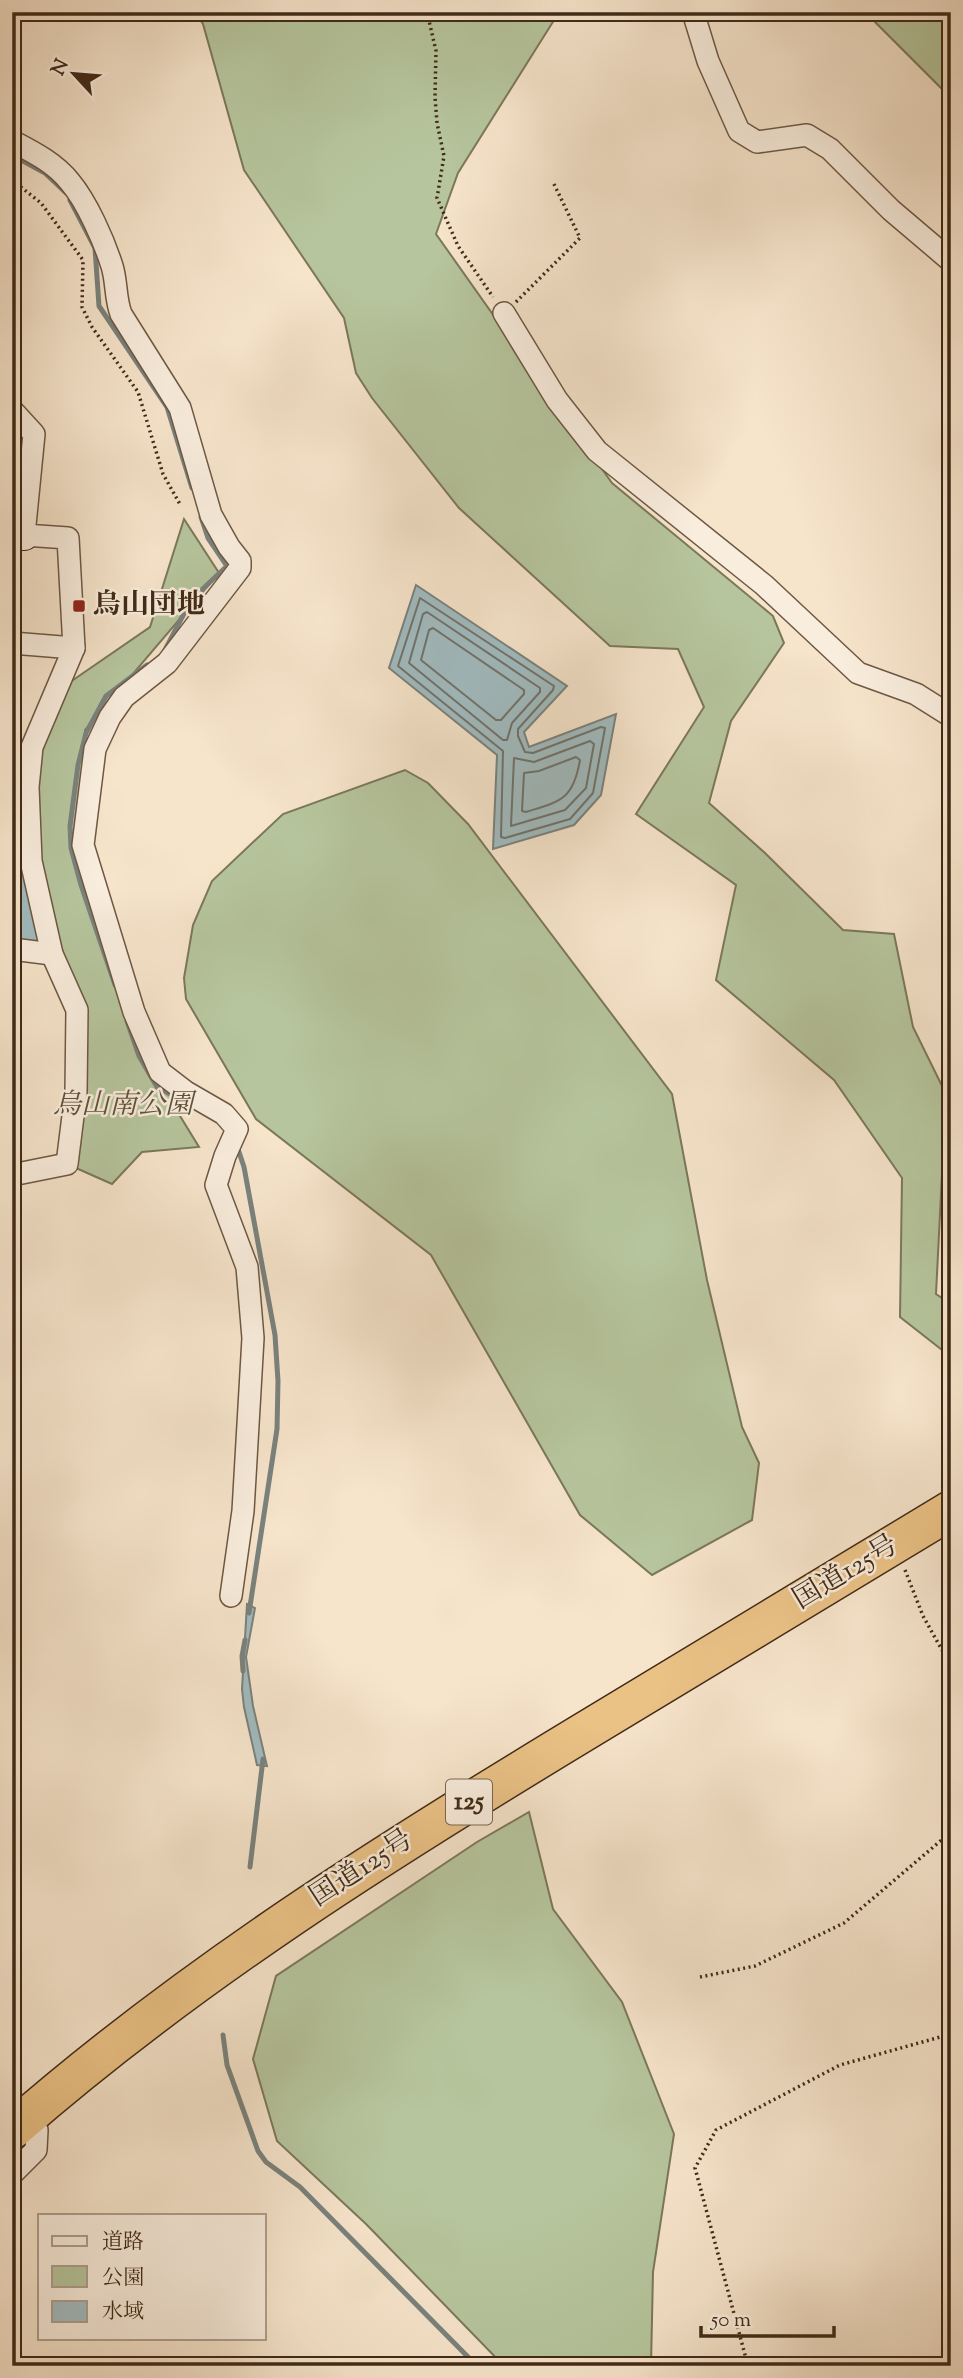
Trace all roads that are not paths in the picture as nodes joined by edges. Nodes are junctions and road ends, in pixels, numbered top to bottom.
1 (693, 12) edge
2 (12, 141) edge
3 (951, 261) edge
4 (504, 313) road end
5 (12, 410) edge
6 (18, 534) edge
7 (12, 643) edge
8 (74, 648) junction
9 (951, 716) edge
10 (22, 746) edge
11 (12, 948) edge
12 (52, 954) junction
13 (12, 1175) edge
14 (951, 1483) edge
15 (951, 1510) edge
16 (231, 1596) dead end
17 (18, 2114) edge
18 (12, 2174) edge

1 - 3 street
2 - 16 street
4 - 9 street
5 - 6 street
6 - 8 street
7 - 8 street
8 - 10 street
10 - 12 street
11 - 12 street
12 - 13 street
14 - 17 highway, 国道125号 / 125
15 - 17 highway, 国道125号 / 125
17 - 18 street

